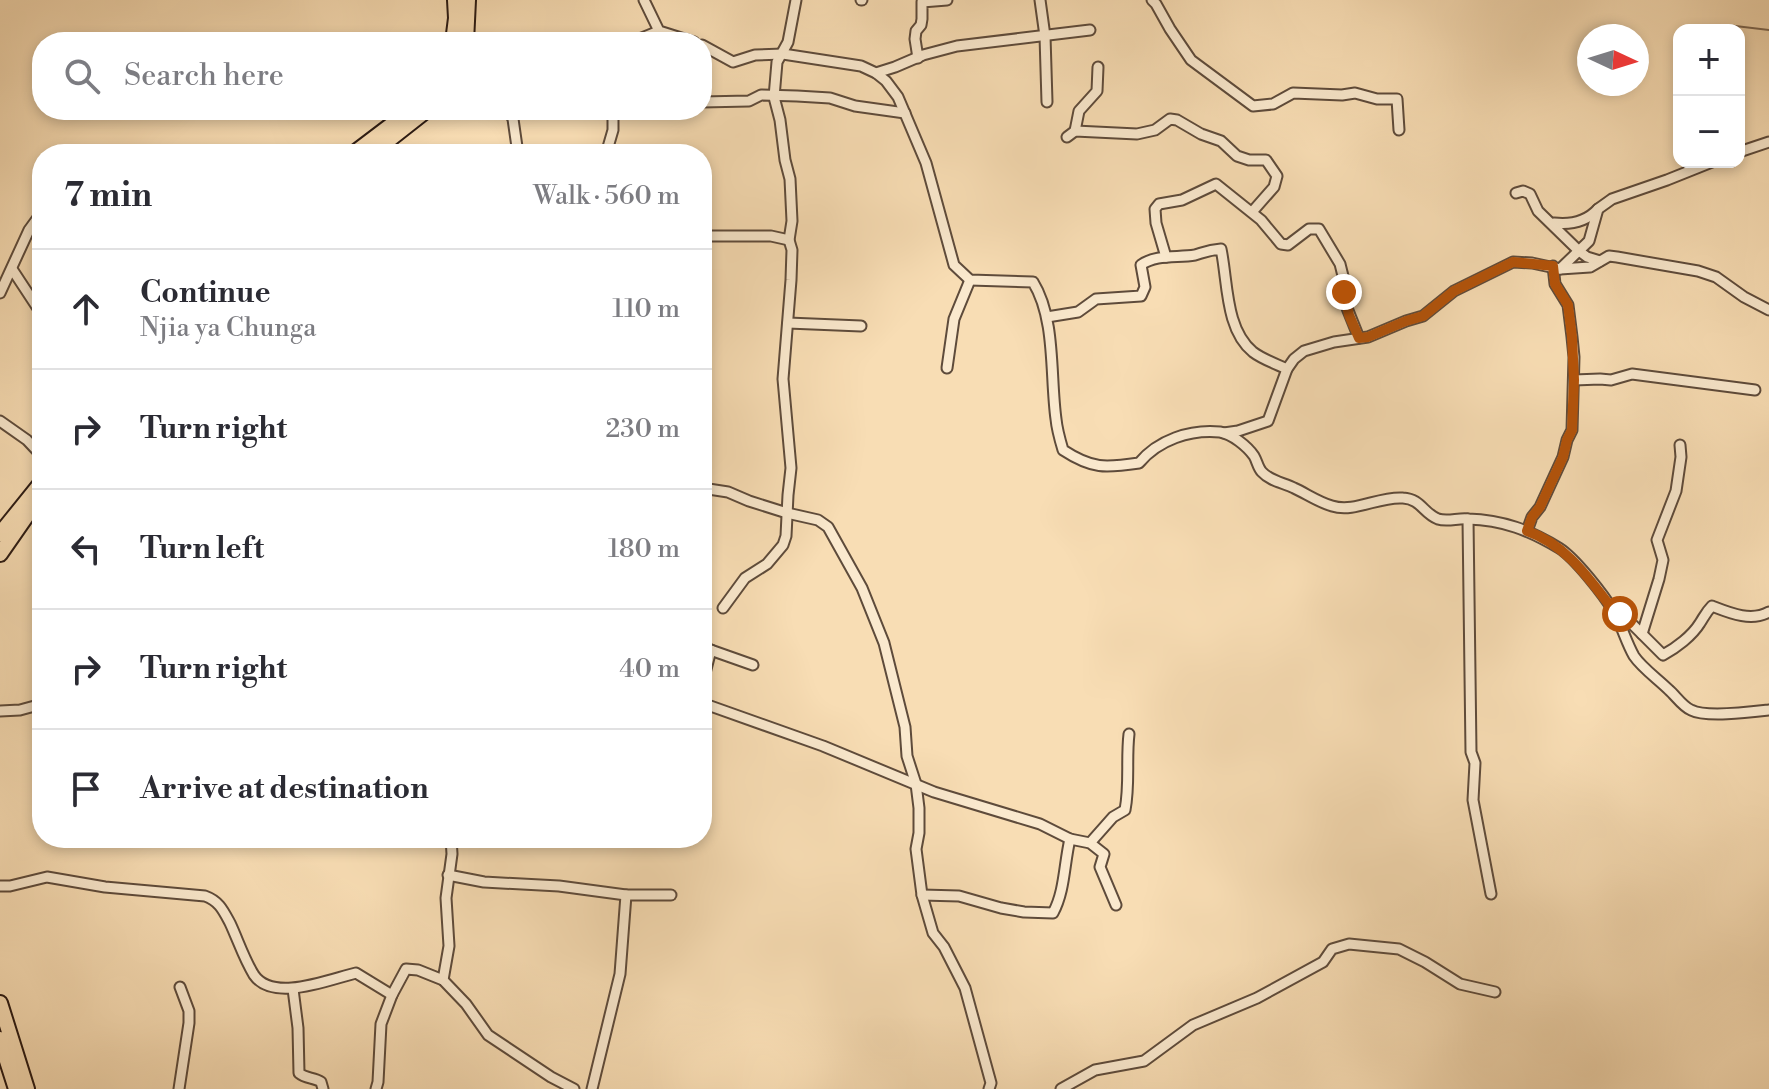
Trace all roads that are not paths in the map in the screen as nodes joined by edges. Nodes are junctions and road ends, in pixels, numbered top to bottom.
1 (455, 0) edge
2 (468, 0) edge
3 (644, 0) edge
4 (796, 0) edge
5 (947, 0) edge
6 (1040, 0) edge
7 (1152, 0) edge
8 (1090, 30) dead end
9 (659, 31) joint
10 (454, 32) edge
11 (466, 32) edge
12 (662, 32) edge
13 (1045, 36) junction
14 (712, 50) edge
15 (783, 54) junction
16 (918, 58) junction
17 (1098, 67) dead end
18 (876, 73) junction
19 (774, 97) junction
20 (712, 102) edge
21 (1047, 102) dead end
22 (905, 113) junction
23 (398, 120) edge
24 (414, 120) edge
25 (513, 120) edge
26 (613, 120) edge
27 (1399, 130) dead end
28 (1769, 142) edge
29 (366, 144) edge
30 (384, 144) edge
31 (517, 144) edge
32 (609, 144) edge
33 (1745, 150) edge
34 (1697, 168) edge
35 (1516, 193) dead end
36 (1598, 209) junction
37 (1252, 212) junction
38 (1552, 222) junction
39 (32, 226) edge
40 (712, 236) edge
41 (789, 240) junction
42 (1579, 251) junction
43 (1166, 257) junction
44 (1600, 261) junction
45 (1556, 267) junction
46 (12, 269) junction
47 (970, 280) junction
48 (0, 293) edge
49 (32, 299) edge
50 (1769, 310) edge
51 (1047, 317) junction
52 (788, 323) junction
53 (861, 326) dead end
54 (1359, 338) junction
55 (947, 368) dead end
56 (1287, 369) junction
57 (1574, 380) junction
58 (1755, 390) dead end
59 (0, 421) edge
60 (1224, 433) junction
61 (32, 445) edge
62 (1680, 445) dead end
63 (712, 490) edge
64 (32, 494) edge
65 (32, 508) edge
66 (787, 513) junction
67 (1468, 519) junction
68 (1527, 531) junction
69 (0, 534) edge
70 (0, 554) edge
71 (723, 608) dead end
72 (1614, 611) junction
73 (1769, 612) edge
74 (1642, 634) junction
75 (712, 650) edge
76 (753, 665) dead end
77 (712, 706) edge
78 (32, 707) edge
79 (1769, 710) edge
80 (0, 711) edge
81 (1129, 734) dead end
82 (916, 784) junction
83 (1070, 839) junction
84 (1090, 843) junction
85 (452, 848) edge
86 (448, 875) junction
87 (0, 886) edge
88 (1491, 894) dead end
89 (626, 895) junction
90 (671, 895) dead end
91 (922, 895) junction
92 (1116, 905) dead end
93 (443, 980) junction
94 (180, 987) dead end
95 (293, 989) junction
96 (1495, 992) dead end
97 (392, 995) junction
98 (0, 1003) edge
99 (0, 1039) edge
100 (16, 1089) edge
101 (27, 1089) edge
102 (179, 1089) edge
103 (323, 1089) edge
104 (376, 1089) edge
105 (574, 1089) edge
106 (592, 1089) edge
107 (989, 1089) edge
108 (1061, 1089) edge

1 - 10 main road
2 - 11 main road
3 - 9 street
4 - 15 street
5 - 16 street
6 - 13 street
7 - 27 street
8 - 13 street
9 - 12 street
13 - 16 street
13 - 21 street
14 - 15 street
15 - 18 street
15 - 19 street
16 - 18 street
17 - 37 street
18 - 22 street
19 - 20 street
19 - 22 street
19 - 41 street
22 - 47 street
23 - 29 main road
24 - 30 main road
25 - 31 street
26 - 32 street
28 - 33 street
34 - 36 street
35 - 38 street
36 - 38 street
36 - 42 street
37 - 43 street
37 - 54 street
38 - 42 street
39 - 46 street
40 - 41 street
41 - 52 street
42 - 44 street
42 - 45 street
43 - 51 street
43 - 56 street
44 - 45 street
44 - 50 street
45 - 54 street
45 - 57 street
46 - 48 street
46 - 49 street
47 - 51 street
47 - 55 street
51 - 60 street
52 - 53 street
52 - 66 street
54 - 56 street
56 - 60 street
57 - 58 street
57 - 68 street
59 - 61 street
60 - 67 street
62 - 74 street
63 - 66 street
64 - 69 main road
65 - 70 main road
66 - 71 street
66 - 82 street
67 - 68 street
67 - 88 street
68 - 72 street
72 - 74 street
72 - 79 street
73 - 74 street
75 - 76 street
77 - 82 street
78 - 80 street
81 - 84 street
82 - 83 street
82 - 91 street
83 - 84 street
83 - 91 street
84 - 92 street
85 - 86 street
86 - 89 street
86 - 93 street
87 - 95 street
89 - 90 street
89 - 106 street
91 - 107 street
93 - 97 street
93 - 105 street
94 - 102 street
95 - 97 street
95 - 103 street
96 - 108 street
97 - 104 street
98 - 101 main road
99 - 100 main road

